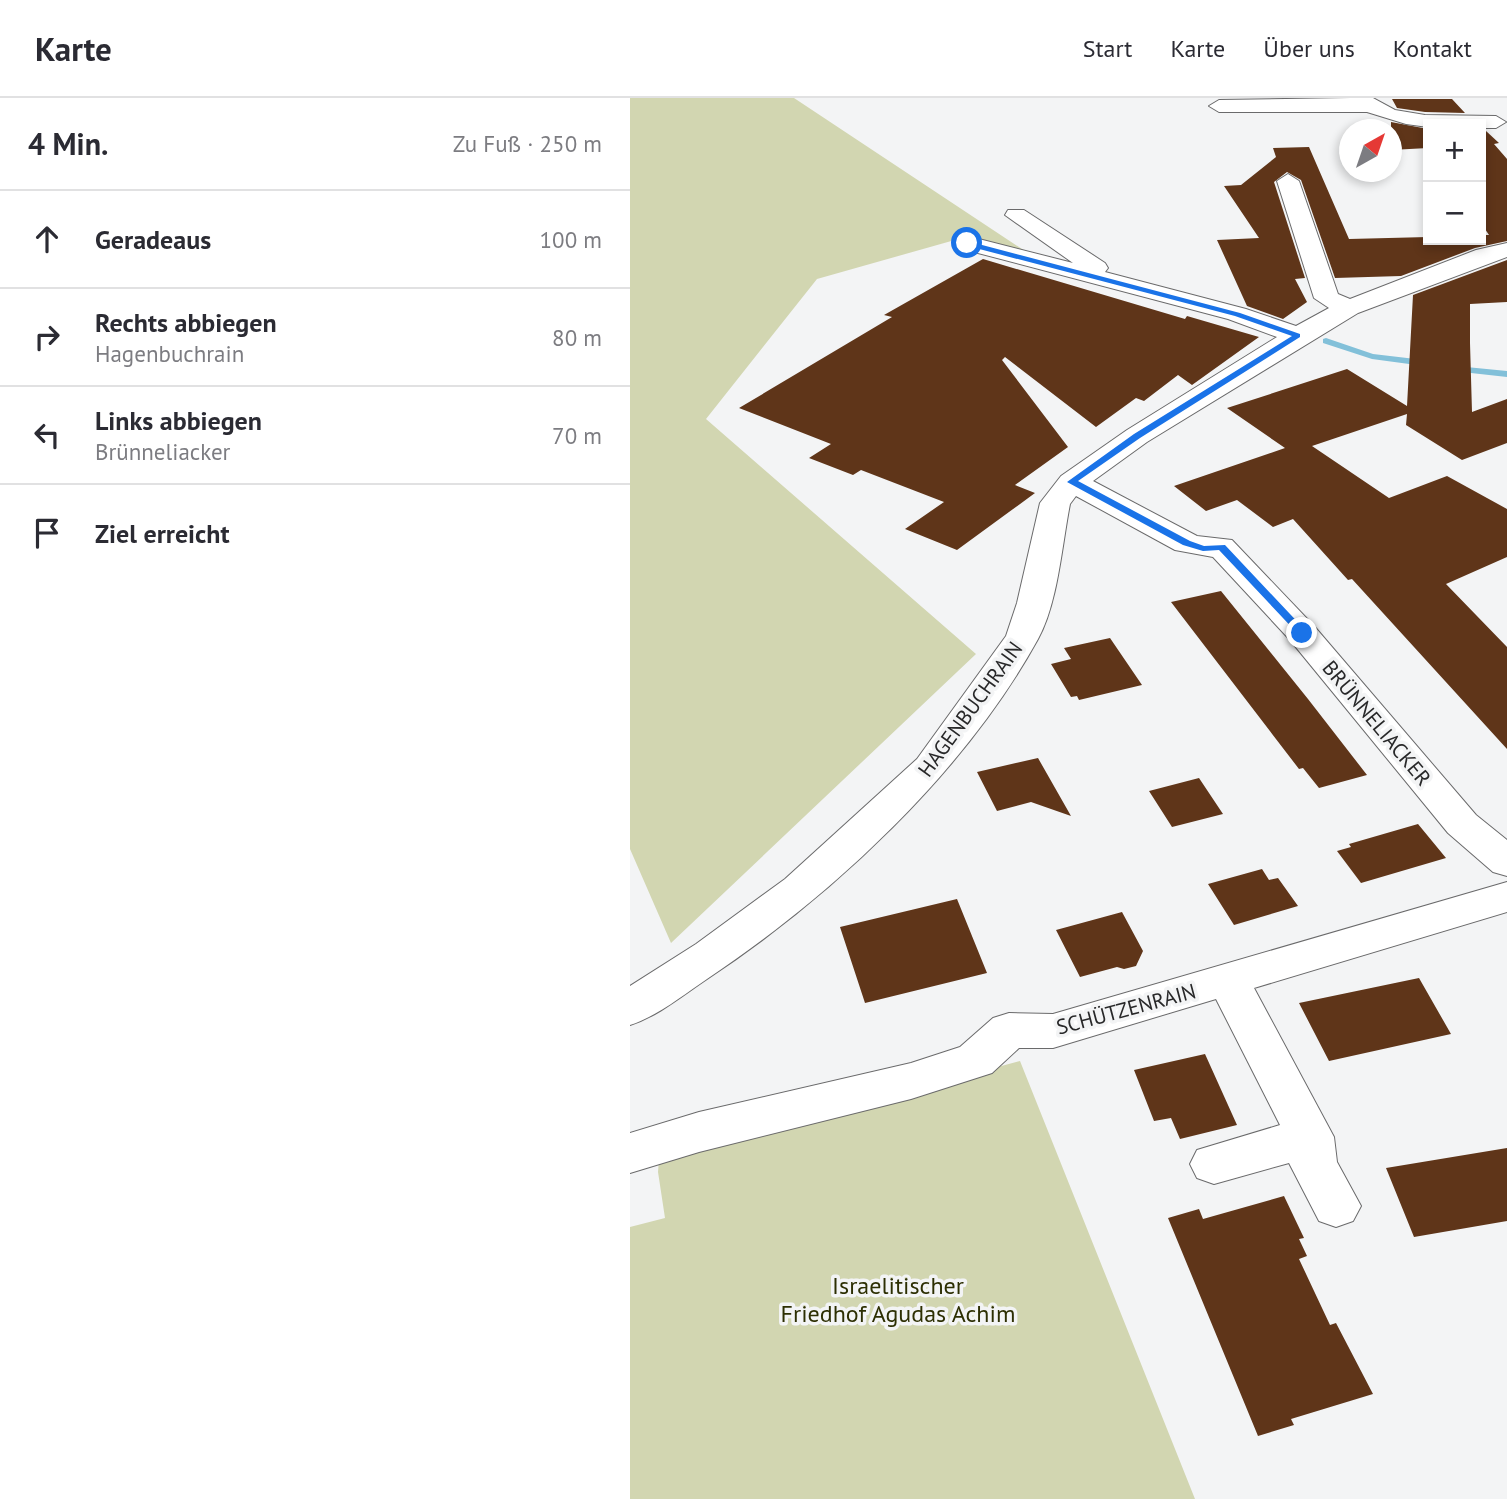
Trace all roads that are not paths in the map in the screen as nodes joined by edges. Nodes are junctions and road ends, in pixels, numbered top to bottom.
1 (1366, 102) edge
2 (1219, 106) dead end
3 (1498, 114) edge
4 (1288, 181) dead end
5 (1016, 215) dead end
6 (1486, 234) edge
7 (967, 243) dead end
8 (1505, 250) edge
9 (1116, 284) junction
10 (1349, 308) junction
11 (1298, 336) junction
12 (1072, 482) junction
13 (1507, 862) edge
14 (1507, 897) edge
15 (1229, 981) junction
16 (630, 1007) edge
17 (1310, 1137) junction
18 (630, 1153) edge
19 (1214, 1164) dead end
20 (1336, 1206) dead end

1 - 2 street
1 - 3 street
4 - 10 street
5 - 9 street
6 - 8 street
7 - 9 street
8 - 10 street, HAGENBUCHRAIN
9 - 11 street
10 - 11 street, HAGENBUCHRAIN
11 - 12 street, HAGENBUCHRAIN
12 - 13 street, BRÜNNELIACKER
12 - 16 street, HAGENBUCHRAIN
14 - 15 street, SCHÜTZENRAIN
15 - 17 street
15 - 18 street, SCHÜTZENRAIN
17 - 19 street
17 - 20 street

